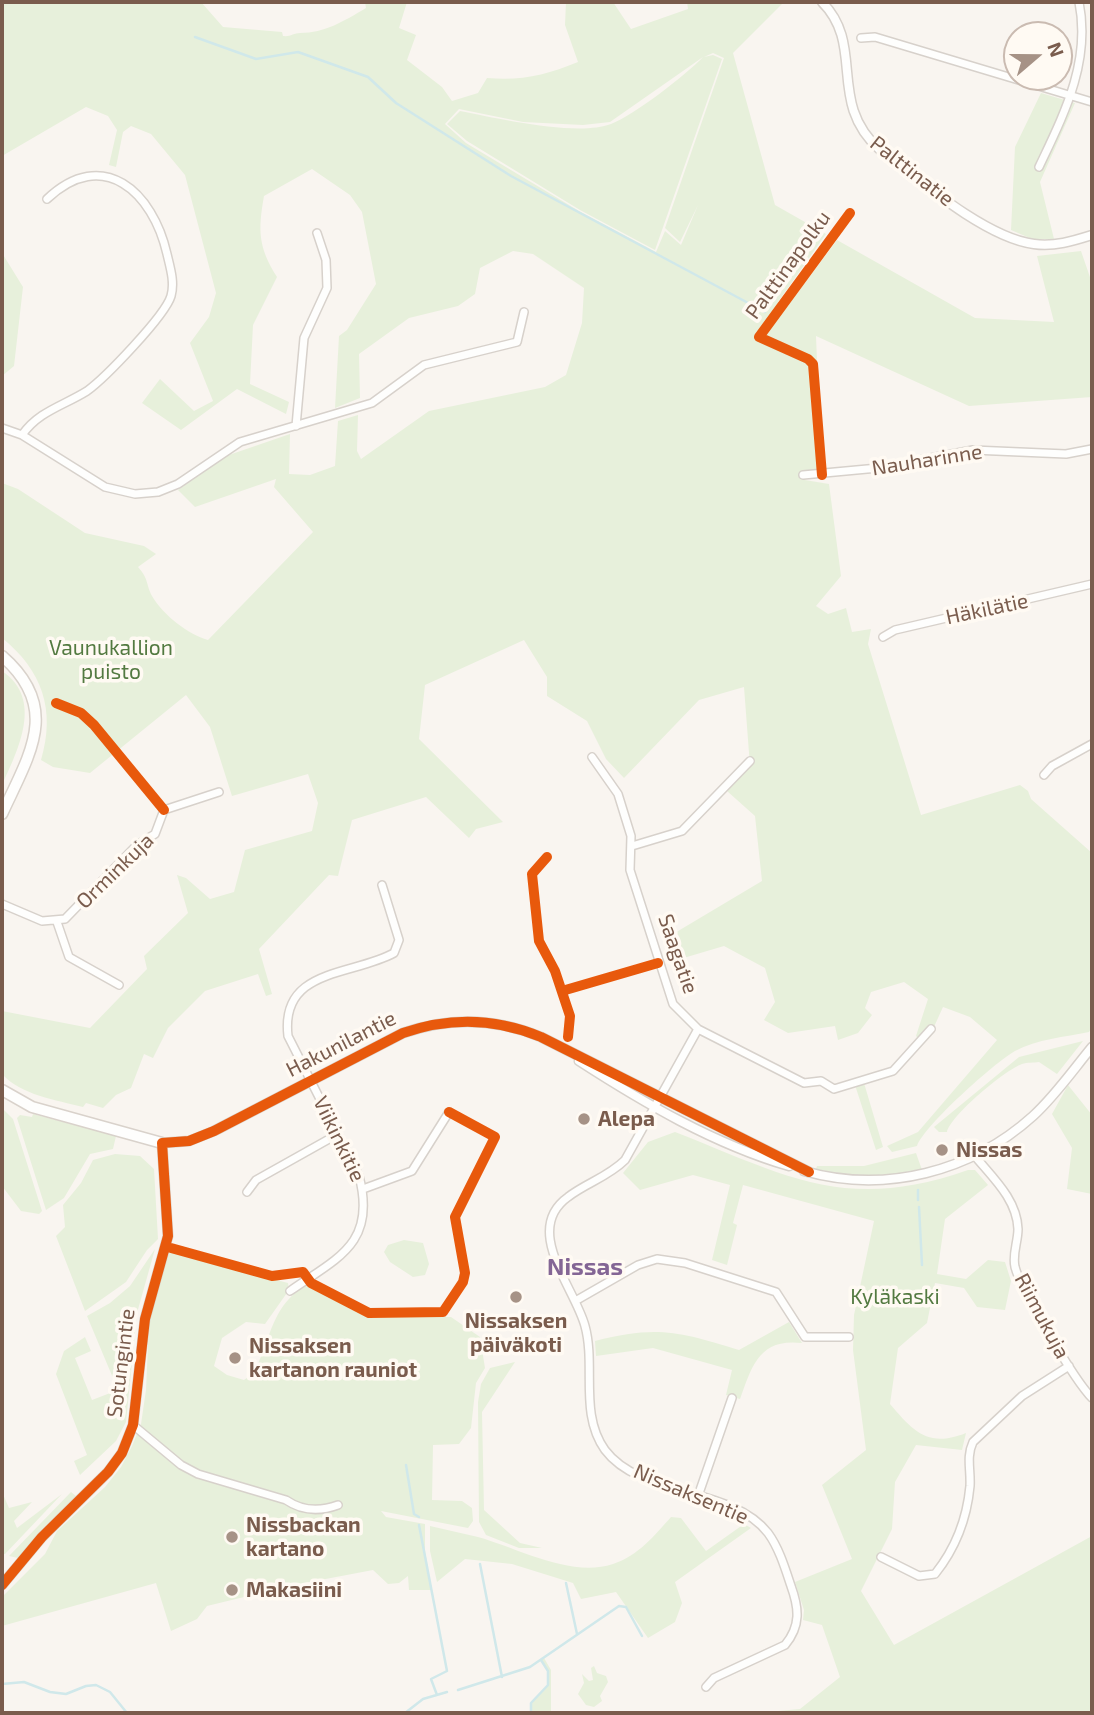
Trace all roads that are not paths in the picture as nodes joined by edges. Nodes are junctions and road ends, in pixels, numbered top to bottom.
1 (822, 2) edge
2 (1079, 2) edge
3 (861, 38) dead end
4 (1072, 95) junction
5 (1092, 102) edge
6 (1039, 167) dead end
7 (47, 199) dead end
8 (317, 233) dead end
9 (1092, 235) edge
10 (524, 312) dead end
11 (296, 426) junction
12 (2, 428) edge
13 (22, 435) junction
14 (1092, 449) edge
15 (803, 475) dead end
16 (1092, 584) edge
17 (883, 637) dead end
18 (2, 656) edge
19 (1092, 744) edge
20 (592, 757) dead end
21 (750, 761) dead end
22 (1044, 775) dead end
23 (219, 792) dead end
24 (2, 814) edge
25 (632, 846) junction
26 (382, 884) dead end
27 (2, 904) edge
28 (57, 922) junction
29 (119, 985) dead end
30 (931, 1028) dead end
31 (698, 1029) junction
32 (541, 1037) junction
33 (1092, 1047) edge
34 (310, 1081) junction
35 (2, 1090) edge
36 (662, 1097) junction
37 (656, 1107) junction
38 (449, 1112) dead end
39 (338, 1134) junction
40 (162, 1143) junction
41 (974, 1155) junction
42 (809, 1172) junction
43 (363, 1189) junction
44 (247, 1192) dead end
45 (290, 1291) dead end
46 (577, 1300) junction
47 (849, 1337) dead end
48 (1069, 1366) junction
49 (732, 1398) dead end
50 (1092, 1398) edge
51 (133, 1425) junction
52 (698, 1496) junction
53 (338, 1505) dead end
54 (881, 1558) dead end
55 (2, 1585) edge
56 (706, 1687) dead end

1 - 9 street, Palttinatie
2 - 4 street
3 - 4 street
4 - 5 street
4 - 6 street
7 - 13 street
8 - 11 street
10 - 11 street
11 - 13 street
12 - 13 street
14 - 15 street, Nauharinne
16 - 17 street, Häkilätie
18 - 24 main road
19 - 22 street
20 - 25 street, Saagatie
21 - 25 street
23 - 28 street, Orminkuja
25 - 31 street, Saagatie
26 - 34 street, Viikinkitie
27 - 28 street, Orminkuja
28 - 29 street
30 - 31 street, Saagatie
31 - 36 street
32 - 34 street, Hakunilantie
32 - 36 street, Hakunilantie
32 - 37 street, Hakunilantie
33 - 41 street, Hakunilantie
34 - 39 street, Viikinkitie
34 - 40 street, Hakunilantie
35 - 40 main road, Hakunilantie
36 - 37 street, Nissaksentie
36 - 42 street, Hakunilantie
37 - 42 street, Hakunilantie
37 - 46 street, Nissaksentie
38 - 43 street
39 - 43 street, Viikinkitie
39 - 44 street
40 - 51 street, Sotungintie
41 - 42 street, Hakunilantie
41 - 48 street, Riimukuja
43 - 45 street, Viikinkitie
46 - 47 street
46 - 52 street, Nissaksentie
48 - 50 street, Riimukuja
48 - 54 street
49 - 52 street
51 - 53 street
51 - 55 street, Sotungintie
52 - 56 street, Nissaksentie

